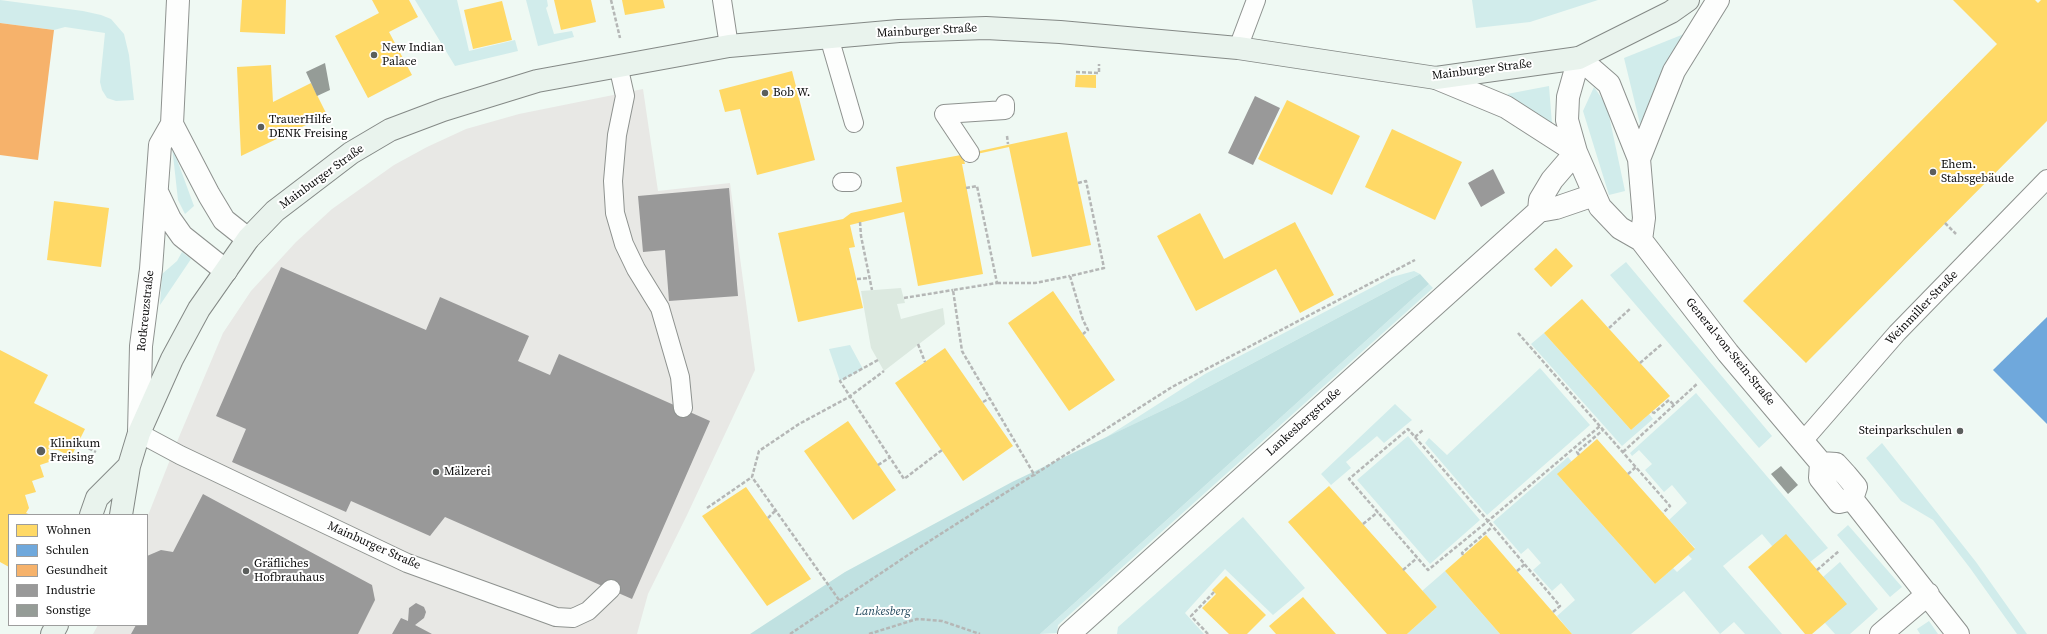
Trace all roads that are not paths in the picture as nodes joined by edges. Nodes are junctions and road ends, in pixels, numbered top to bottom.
1 (178, 0) edge
2 (722, 0) edge
3 (1256, 0) edge
4 (1688, 0) edge
5 (1718, 0) edge
6 (829, 37) junction
7 (729, 46) junction
8 (1238, 48) junction
9 (1579, 58) junction
10 (618, 65) junction
11 (1436, 78) junction
12 (1005, 104) dead end
13 (854, 123) dead end
14 (172, 124) junction
15 (1576, 152) junction
16 (970, 153) dead end
17 (1639, 159) junction
18 (2047, 180) edge
19 (157, 190) junction
20 (1594, 195) junction
21 (1539, 211) junction
22 (248, 239) junction
23 (1641, 240) junction
24 (226, 271) junction
25 (683, 408) dead end
26 (139, 433) junction
27 (1803, 441) junction
28 (129, 466) junction
29 (91, 514) edge
30 (121, 514) edge
31 (611, 589) dead end
32 (1928, 594) junction
33 (1069, 634) edge
34 (1881, 634) edge
35 (1958, 634) edge

1 - 14 street, Rotkreuzstraße
2 - 7 lane
3 - 8 lane
4 - 9 main road, Mainburger Straße
5 - 17 street
6 - 7 main road, Mainburger Straße
6 - 8 main road, Mainburger Straße
6 - 13 lane
7 - 10 main road, Mainburger Straße
8 - 11 main road, Mainburger Straße
9 - 11 main road, Mainburger Straße
9 - 15 street, General-von-Stein-Straße
9 - 17 street
10 - 22 main road, Mainburger Straße
10 - 25 lane
11 - 15 street
12 - 16 lane
14 - 19 street, Rotkreuzstraße
14 - 22 street
15 - 20 street, General-von-Stein-Straße
15 - 21 street
17 - 23 street
18 - 27 lane, Weinmiller-Straße
19 - 24 street, Rotkreuzstraße
19 - 26 street, Rotkreuzstraße
20 - 21 street
20 - 23 street, General-von-Stein-Straße
21 - 33 street, Lankesbergstraße
22 - 24 main road, Mainburger Straße
23 - 27 street, General-von-Stein-Straße
24 - 26 main road, Mainburger Straße
26 - 28 main road, Mainburger Straße
26 - 31 lane, Mainburger Straße
27 - 32 street, General-von-Stein-Straße
28 - 29 main road, Mainburger Straße
28 - 30 main road, Mainburger Straße
32 - 34 street
32 - 35 street, General-von-Stein-Straße

